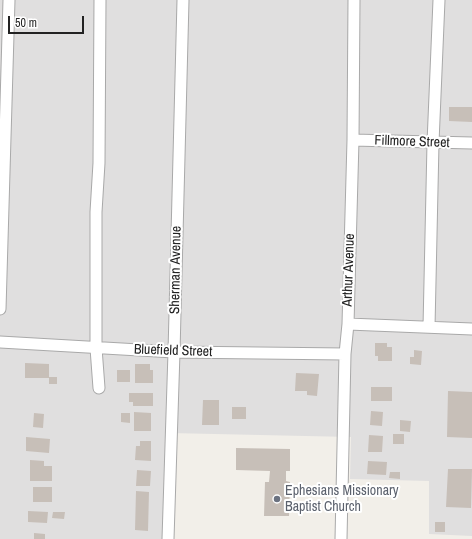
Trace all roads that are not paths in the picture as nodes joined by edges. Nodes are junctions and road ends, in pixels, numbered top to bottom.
1 (9, 0) edge
2 (100, 0) edge
3 (183, 0) edge
4 (354, 0) edge
5 (439, 0) edge
6 (3, 87) edge
7 (353, 140) junction
8 (433, 142) junction
9 (472, 143) edge
10 (0, 309) edge
11 (348, 324) junction
12 (429, 327) junction
13 (472, 329) edge
14 (0, 342) edge
15 (96, 348) junction
16 (174, 352) junction
17 (346, 354) junction
18 (99, 388) dead end
19 (168, 539) edge
20 (341, 539) edge

1 - 6 street
2 - 15 street
3 - 16 street, Sherman Avenue
4 - 7 street, Arthur Avenue
5 - 8 street
6 - 10 street
7 - 8 street, Fillmore Street
7 - 11 street, Arthur Avenue
8 - 9 street, Fillmore Street
8 - 12 street
11 - 12 street
11 - 17 street, Arthur Avenue
12 - 13 street
14 - 15 street, Bluefield Street
15 - 16 street, Bluefield Street
15 - 18 street
16 - 17 street, Bluefield Street
16 - 19 street, Sherman Avenue
17 - 20 street, Arthur Avenue

